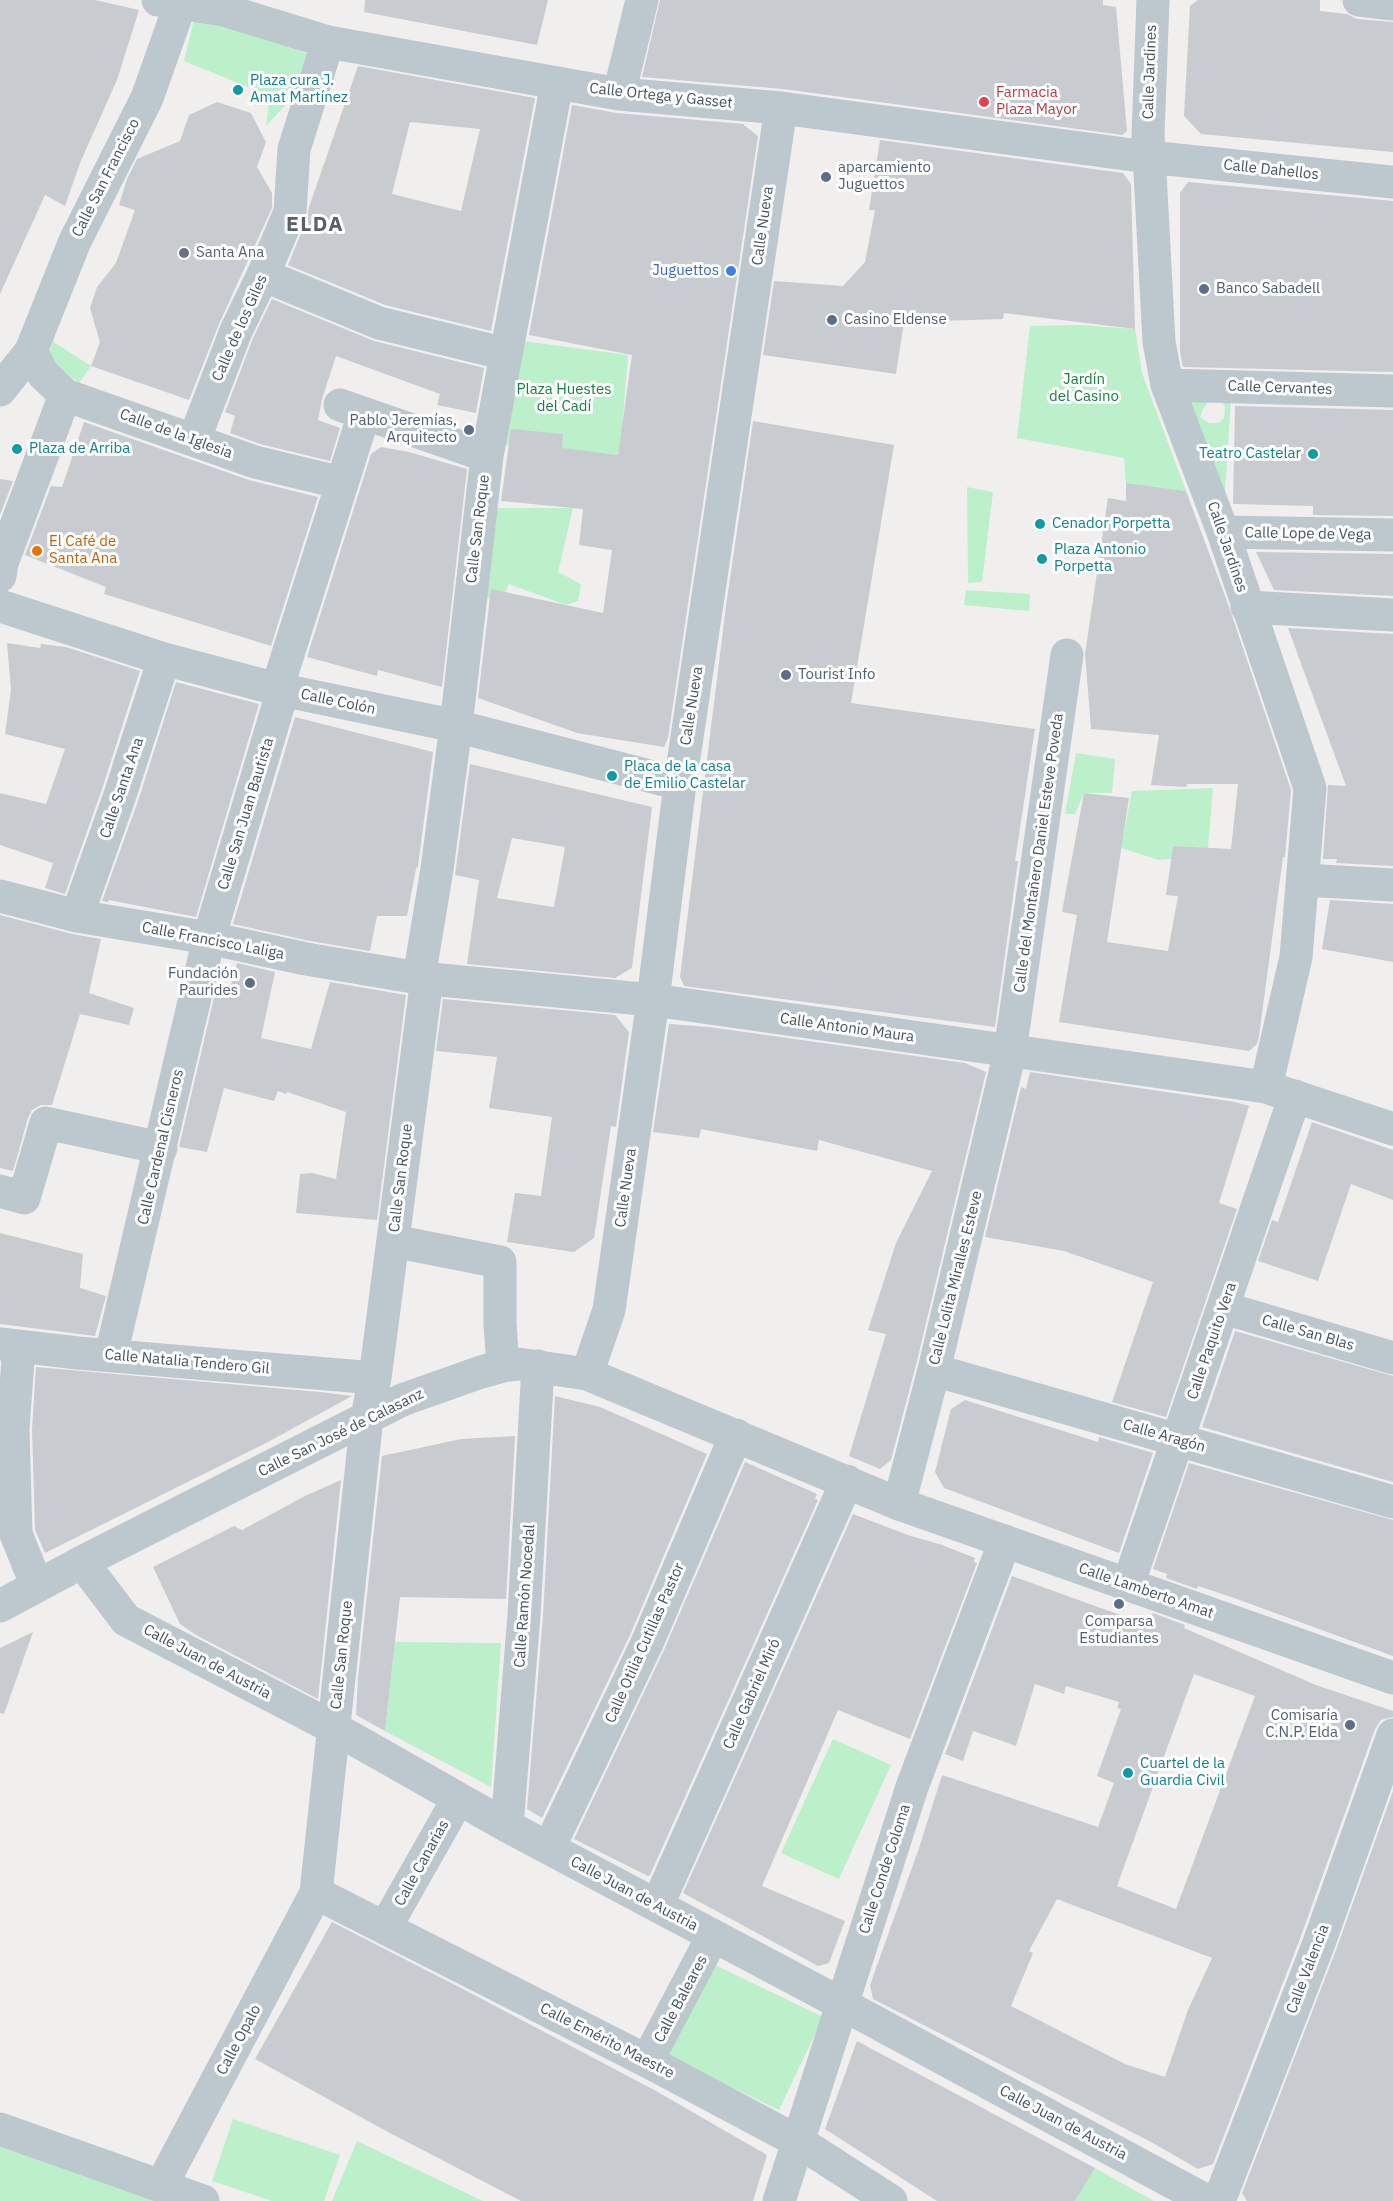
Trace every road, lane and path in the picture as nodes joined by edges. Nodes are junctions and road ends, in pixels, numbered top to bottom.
1 (642, 0) edge
2 (1153, 0) edge
3 (1359, 0) edge
4 (186, 3) edge
5 (1393, 4) edge
6 (328, 42) junction
7 (556, 83) junction
8 (619, 94) junction
9 (781, 108) junction
10 (1148, 157) junction
11 (1393, 182) edge
12 (263, 275) junction
13 (31, 351) junction
14 (506, 354) junction
15 (1167, 385) junction
16 (0, 390) edge
17 (1393, 391) edge
18 (65, 395) junction
19 (194, 440) junction
20 (487, 456) junction
21 (342, 483) junction
22 (1223, 532) junction
23 (1393, 535) edge
24 (0, 576) edge
25 (0, 606) edge
26 (1247, 607) junction
27 (1393, 615) edge
28 (1067, 655) dead end
29 (164, 659) junction
30 (280, 690) junction
31 (456, 726) junction
32 (680, 784) junction
33 (1303, 880) junction
34 (1393, 885) edge
35 (0, 896) edge
36 (77, 916) junction
37 (209, 938) junction
38 (423, 978) junction
39 (653, 1000) junction
40 (1010, 1052) junction
41 (1281, 1092) junction
42 (1393, 1129) edge
43 (161, 1148) junction
44 (0, 1191) edge
45 (393, 1241) junction
46 (1224, 1308) junction
47 (9, 1345) edge
48 (111, 1355) junction
49 (1393, 1358) edge
50 (503, 1366) junction
51 (538, 1366) junction
52 (934, 1370) junction
53 (587, 1374) junction
54 (375, 1378) junction
55 (367, 1417) junction
56 (736, 1435) junction
57 (1178, 1440) junction
58 (847, 1481) junction
59 (1393, 1502) edge
60 (899, 1504) junction
61 (1005, 1541) junction
62 (82, 1562) junction
63 (1128, 1585) junction
64 (37, 1586) junction
65 (0, 1606) edge
66 (1393, 1678) edge
67 (334, 1728) junction
68 (1393, 1735) edge
69 (458, 1798) junction
70 (507, 1826) junction
71 (549, 1848) junction
72 (316, 1893) junction
73 (657, 1906) junction
74 (385, 1928) junction
75 (714, 1936) junction
76 (843, 2004) junction
77 (647, 2061) junction
78 (0, 2129) edge
79 (799, 2142) junction
80 (161, 2186) junction
81 (203, 2201) edge
82 (778, 2201) edge
83 (891, 2201) edge
84 (1207, 2201) edge
85 (1219, 2201) edge

1 - 8 street
2 - 10 street, Calle Jardines
3 - 5 street
4 - 6 street, Calle Ortega y Gasset
4 - 13 street, Calle San Francisco
6 - 7 street, Calle Ortega y Gasset
6 - 12 street, Calle de los Giles
7 - 8 street, Calle Ortega y Gasset
7 - 14 street, Calle San Roque
8 - 9 street, Calle Ortega y Gasset
9 - 10 street, Calle Ortega y Gasset
9 - 32 street, Calle Nueva
10 - 11 street, Calle Dahellos
10 - 15 street, Calle Jardines
12 - 14 street
12 - 19 street, Calle de los Giles
13 - 16 street
13 - 18 street, Calle de la Iglesia
14 - 20 street, Calle San Roque
15 - 17 street, Calle Cervantes
15 - 22 street, Calle Jardines
18 - 19 street, Calle de la Iglesia
18 - 24 street
19 - 21 street, Calle de la Iglesia
20 - 21 street, Calle San Juan Bautista
20 - 31 street, Calle San Roque
21 - 30 street, Calle San Juan Bautista
22 - 23 street, Calle Lope de Vega
22 - 26 street, Calle Jardines
25 - 29 street, Calle Colón
26 - 27 street
26 - 33 street, Calle Jardines
28 - 40 street, Calle del Montañero Daniel Esteve Poveda
29 - 30 street, Calle Colón
29 - 36 street, Calle Santa Ana
30 - 31 street, Calle Colón
30 - 37 street, Calle San Juan Bautista
31 - 32 street, Calle Colón
31 - 38 street, Calle San Roque
32 - 39 street, Calle Nueva
33 - 34 street
33 - 41 street, Calle Jardines
35 - 36 street, Calle Francisco Laliga
36 - 37 street, Calle Francisco Laliga
37 - 38 street, Calle Francisco Laliga
37 - 43 street, Calle Cardenal Cisneros
38 - 39 street, Calle Antonio Maura
38 - 45 street, Calle San Roque
39 - 40 street, Calle Antonio Maura
39 - 53 street, Calle Nueva
40 - 41 street, Calle Antonio Maura
40 - 52 street, Calle Lolita Miralles Esteve
41 - 42 street, Calle Antonio Maura
41 - 46 street, Calle Paquito Vera
43 - 44 street
43 - 48 street, Calle Cardenal Cisneros
45 - 50 street
45 - 54 street, Calle San Roque
46 - 49 street, Calle San Blas
46 - 57 street, Calle Paquito Vera
47 - 48 street, Calle Natalia Tendero Gil
47 - 64 street
48 - 54 street, Calle Natalia Tendero Gil
50 - 51 street, Calle San José de Calasanz
50 - 55 street, Calle San José de Calasanz
51 - 53 street, Calle San José de Calasanz
51 - 70 street, Calle Ramón Nocedal
52 - 57 street, Calle Aragón
52 - 60 street, Calle Lolita Miralles Esteve
53 - 56 street, Calle San José de Calasanz
54 - 55 street, Calle San Roque
55 - 62 street, Calle San José de Calasanz
55 - 67 street, Calle San Roque
56 - 58 street, Calle San José de Calasanz
56 - 71 street, Calle Otilia Cutillas Pastor
57 - 59 street, Calle Aragón
57 - 63 street, Calle Paquito Vera
58 - 60 street, Calle San José de Calasanz
58 - 73 street, Calle Gabriel Miró
60 - 61 street, Calle Lamberto Amat
61 - 63 street, Calle Lamberto Amat
61 - 76 street, Calle Conde Coloma
62 - 64 street, Calle San José de Calasanz
62 - 67 street, Calle Juan de Austria
63 - 66 street, Calle Lamberto Amat
64 - 65 street, Calle San José de Calasanz
67 - 69 street, Calle Juan de Austria
67 - 72 street, Calle San Roque
68 - 85 street, Calle Valencia
69 - 70 street, Calle Juan de Austria
69 - 74 street, Calle Canarias
70 - 71 street, Calle Juan de Austria
71 - 73 street, Calle Juan de Austria
72 - 74 street, Calle Emérito Maestre
72 - 80 street, Calle Opalo
73 - 75 street, Calle Juan de Austria
74 - 77 street, Calle Emérito Maestre
75 - 76 street, Calle Juan de Austria
75 - 77 street, Calle Baleares
76 - 79 street, Calle Conde Coloma
76 - 84 street, Calle Juan de Austria
77 - 79 street, Calle Emérito Maestre
78 - 80 street
79 - 82 street, Calle Conde Coloma
79 - 83 street, Calle Emérito Maestre
80 - 81 street

